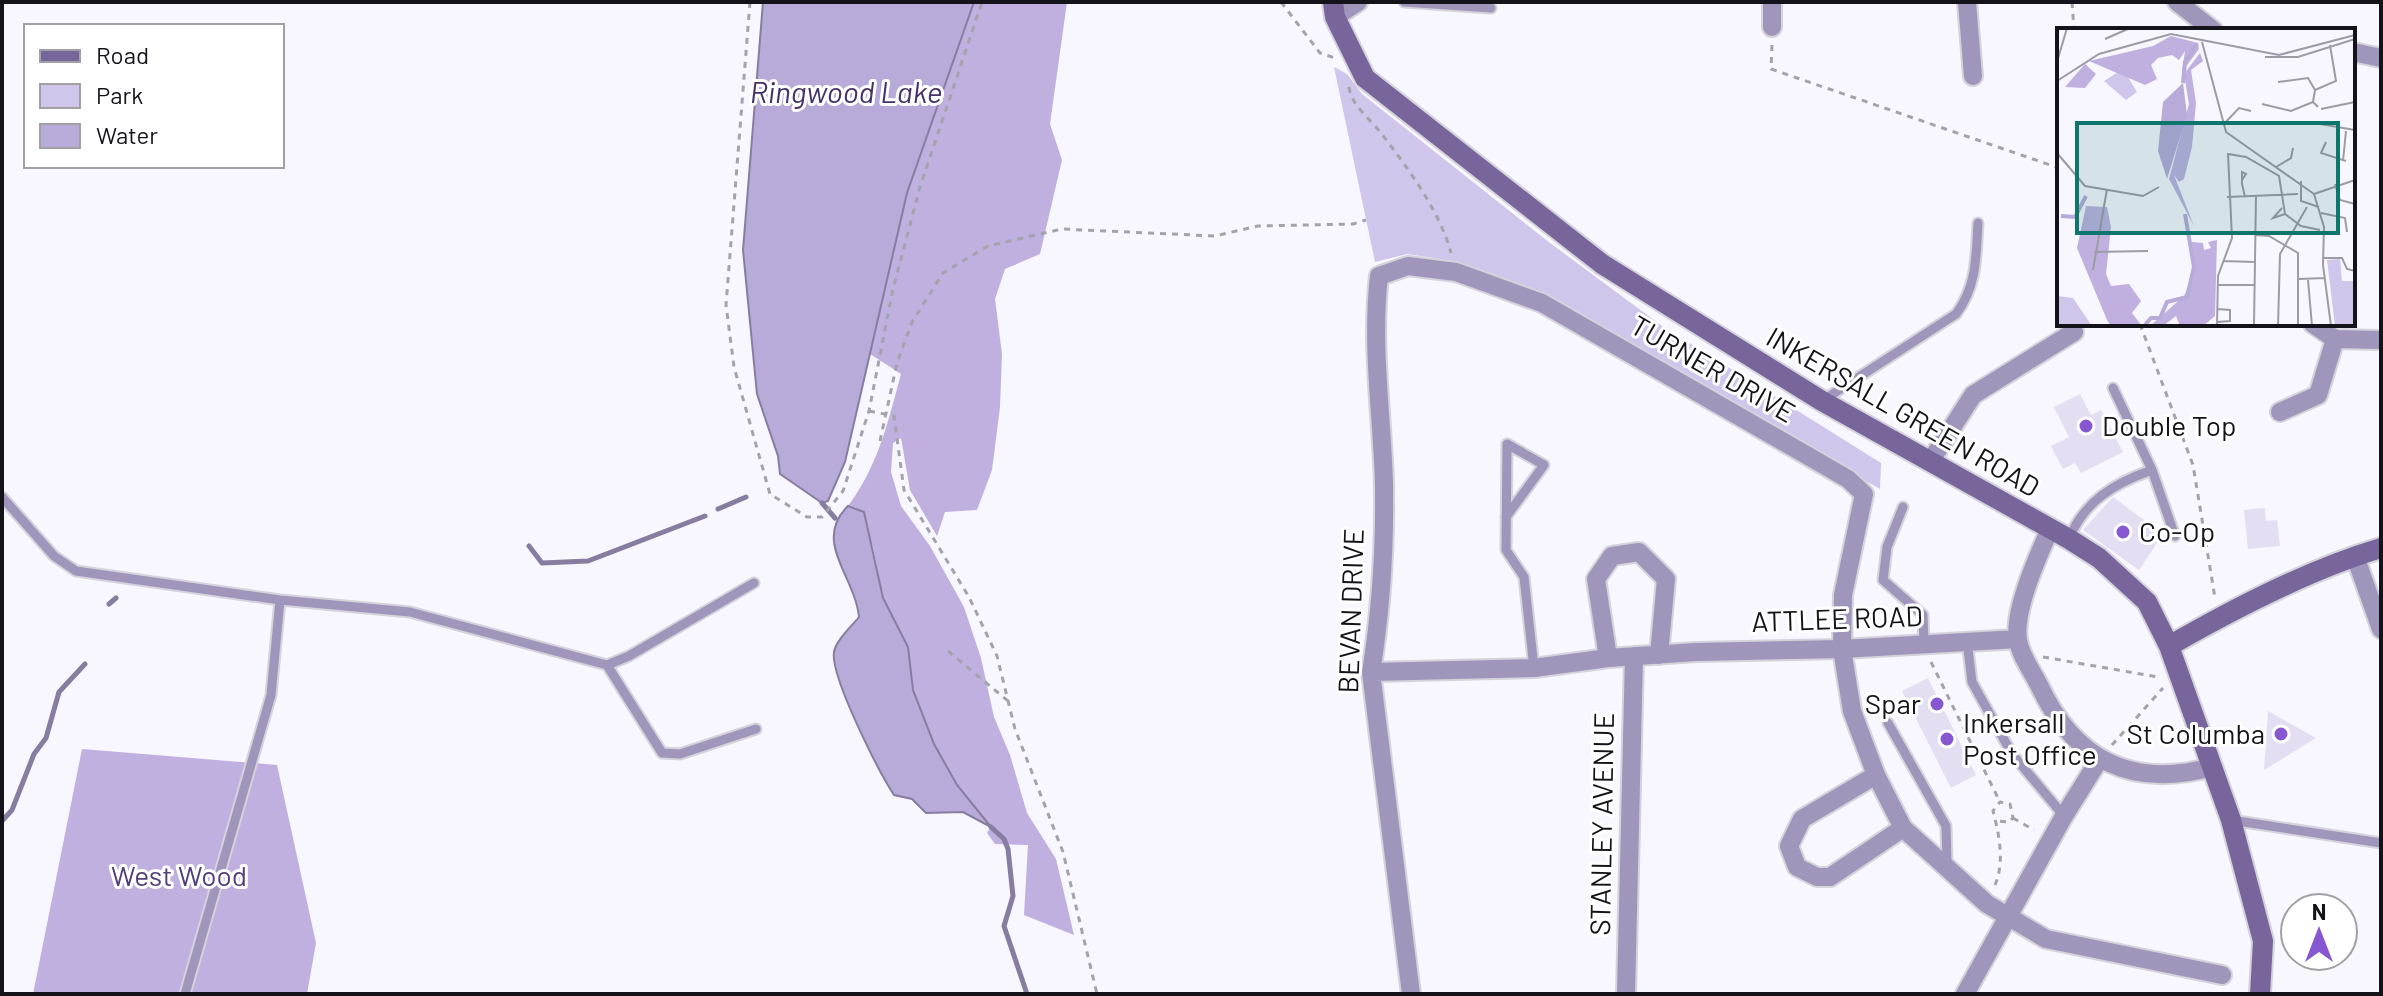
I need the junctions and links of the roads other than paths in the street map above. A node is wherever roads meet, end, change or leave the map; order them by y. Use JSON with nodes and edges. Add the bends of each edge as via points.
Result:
{"nodes":[{"id":1,"x":1358,"y":2,"type":"edge"},
{"id":2,"x":1404,"y":2,"type":"edge"},
{"id":3,"x":1772,"y":2,"type":"edge"},
{"id":4,"x":1967,"y":2,"type":"edge"},
{"id":5,"x":2177,"y":2,"type":"edge"},
{"id":6,"x":1491,"y":8,"type":"dead end"},
{"id":7,"x":1334,"y":9,"type":"edge"},
{"id":8,"x":1772,"y":27,"type":"road end"},
{"id":9,"x":2210,"y":28,"type":"edge"},
{"id":10,"x":2355,"y":52,"type":"edge"},
{"id":11,"x":2381,"y":58,"type":"edge"},
{"id":12,"x":1973,"y":76,"type":"dead end"},
{"id":13,"x":1978,"y":223,"type":"dead end"},
{"id":14,"x":1379,"y":276,"type":"joint"},
{"id":15,"x":2316,"y":326,"type":"edge"},
{"id":16,"x":2074,"y":332,"type":"dead end"},
{"id":17,"x":2335,"y":339,"type":"junction"},
{"id":18,"x":2381,"y":340,"type":"edge"},
{"id":19,"x":2113,"y":388,"type":"dead end"},
{"id":20,"x":1822,"y":401,"type":"junction"},
{"id":21,"x":2280,"y":412,"type":"dead end"},
{"id":22,"x":1930,"y":462,"type":"junction"},
{"id":23,"x":2152,"y":470,"type":"junction"},
{"id":24,"x":2,"y":497,"type":"edge"},
{"id":25,"x":1903,"y":507,"type":"dead end"},
{"id":26,"x":1506,"y":517,"type":"junction"},
{"id":27,"x":2050,"y":529,"type":"junction"},
{"id":28,"x":2175,"y":536,"type":"dead end"},
{"id":29,"x":2069,"y":539,"type":"junction"},
{"id":30,"x":2381,"y":548,"type":"edge"},
{"id":31,"x":2355,"y":556,"type":"junction"},
{"id":32,"x":754,"y":583,"type":"dead end"},
{"id":33,"x":280,"y":600,"type":"junction"},
{"id":34,"x":2381,"y":629,"type":"edge"},
{"id":35,"x":1967,"y":641,"type":"junction"},
{"id":36,"x":1924,"y":644,"type":"road end"},
{"id":37,"x":2021,"y":646,"type":"junction"},
{"id":38,"x":2169,"y":646,"type":"junction"},
{"id":39,"x":1842,"y":649,"type":"junction"},
{"id":40,"x":1659,"y":655,"type":"junction"},
{"id":41,"x":1634,"y":656,"type":"junction"},
{"id":42,"x":1608,"y":658,"type":"junction"},
{"id":43,"x":607,"y":665,"type":"junction"},
{"id":44,"x":1534,"y":668,"type":"junction"},
{"id":45,"x":1371,"y":672,"type":"junction"},
{"id":46,"x":1888,"y":723,"type":"dead end"},
{"id":47,"x":756,"y":729,"type":"dead end"},
{"id":48,"x":2099,"y":760,"type":"junction"},
{"id":49,"x":2212,"y":767,"type":"junction"},
{"id":50,"x":1876,"y":775,"type":"junction"},
{"id":51,"x":2064,"y":816,"type":"junction"},
{"id":52,"x":2231,"y":820,"type":"junction"},
{"id":53,"x":1903,"y":828,"type":"junction"},
{"id":54,"x":2381,"y":843,"type":"edge"},
{"id":55,"x":1947,"y":868,"type":"junction"},
{"id":56,"x":2007,"y":917,"type":"junction"},
{"id":57,"x":2222,"y":975,"type":"dead end"},
{"id":58,"x":185,"y":994,"type":"edge"},
{"id":59,"x":1411,"y":994,"type":"edge"},
{"id":60,"x":1626,"y":994,"type":"edge"},
{"id":61,"x":1965,"y":994,"type":"edge"},
{"id":62,"x":2260,"y":994,"type":"edge"}],
"edges":[{"from":1,"to":7,"type":"street"},
{"from":2,"to":6,"type":"lane"},
{"from":3,"to":8,"type":"street"},
{"from":4,"to":12,"type":"street"},
{"from":5,"to":9,"type":"street"},
{"from":7,"to":20,"type":"street","name":"INKERSALL GREEN ROAD","via":[[1365,78],[1602,264]]},
{"from":10,"to":11,"type":"street"},
{"from":13,"to":20,"type":"lane","via":[[1975,277],[1956,314]]},
{"from":14,"to":39,"type":"street","name":"TURNER DRIVE","via":[[1408,266],[1456,272],[1542,303],[1848,479],[1864,494],[1843,595]]},
{"from":14,"to":45,"type":"street","name":"BEVAN DRIVE","via":[[1374,319],[1384,485]]},
{"from":15,"to":17,"type":"street"},
{"from":16,"to":22,"type":"street","via":[[1973,395]]},
{"from":17,"to":18,"type":"street"},
{"from":17,"to":21,"type":"street","via":[[2318,395]]},
{"from":19,"to":23,"type":"lane"},
{"from":20,"to":22,"type":"street","name":"INKERSALL GREEN ROAD"},
{"from":22,"to":27,"type":"street","name":"INKERSALL GREEN ROAD"},
{"from":23,"to":28,"type":"lane"},
{"from":23,"to":29,"type":"lane","via":[[2120,483],[2089,505]]},
{"from":24,"to":33,"type":"lane","via":[[54,556],[76,571]]},
{"from":25,"to":36,"type":"lane","via":[[1887,547],[1883,580],[1923,615]]},
{"from":26,"to":26,"type":"lane","via":[[1507,458],[1507,444],[1544,465]]},
{"from":26,"to":44,"type":"lane","via":[[1506,550],[1524,577]]},
{"from":27,"to":29,"type":"street","name":"INKERSALL GREEN ROAD"},
{"from":27,"to":37,"type":"street","via":[[2028,578]]},
{"from":29,"to":38,"type":"street","name":"INKERSALL GREEN ROAD","via":[[2099,558],[2147,602]]},
{"from":30,"to":31,"type":"street"},
{"from":31,"to":34,"type":"street"},
{"from":31,"to":38,"type":"street"},
{"from":32,"to":43,"type":"lane"},
{"from":33,"to":43,"type":"lane","via":[[410,612]]},
{"from":33,"to":58,"type":"lane","via":[[271,695]]},
{"from":35,"to":37,"type":"street","name":"ATTLEE ROAD"},
{"from":35,"to":39,"type":"street","name":"ATTLEE ROAD"},
{"from":35,"to":51,"type":"lane","via":[[1972,682],[2012,754]]},
{"from":37,"to":48,"type":"street","via":[[2051,711]]},
{"from":38,"to":49,"type":"street","name":"INKERSALL GREEN ROAD"},
{"from":39,"to":40,"type":"street","name":"ATTLEE ROAD"},
{"from":39,"to":50,"type":"street","via":[[1852,711]]},
{"from":40,"to":41,"type":"street","name":"ATTLEE ROAD"},
{"from":40,"to":42,"type":"street","via":[[1666,579],[1639,552],[1612,556],[1596,579]]},
{"from":41,"to":42,"type":"street","name":"ATTLEE ROAD"},
{"from":41,"to":60,"type":"street","name":"STANLEY AVENUE"},
{"from":42,"to":44,"type":"street","name":"ATTLEE ROAD"},
{"from":43,"to":47,"type":"lane","via":[[662,753],[680,754]]},
{"from":44,"to":45,"type":"street","name":"ATTLEE ROAD"},
{"from":45,"to":59,"type":"street","name":"BEVAN DRIVE"},
{"from":46,"to":55,"type":"lane","via":[[1946,826]]},
{"from":48,"to":49,"type":"street","via":[[2130,771],[2182,775]]},
{"from":48,"to":51,"type":"street"},
{"from":49,"to":52,"type":"street","name":"INKERSALL GREEN ROAD"},
{"from":50,"to":53,"type":"street"},
{"from":50,"to":53,"type":"street","via":[[1802,819],[1789,846],[1797,867],[1830,877]]},
{"from":51,"to":56,"type":"street"},
{"from":52,"to":54,"type":"lane"},
{"from":52,"to":62,"type":"street","name":"INKERSALL GREEN ROAD","via":[[2263,941]]},
{"from":53,"to":55,"type":"street"},
{"from":55,"to":56,"type":"street"},
{"from":56,"to":57,"type":"street","via":[[2046,939]]},
{"from":56,"to":61,"type":"street"}]}
